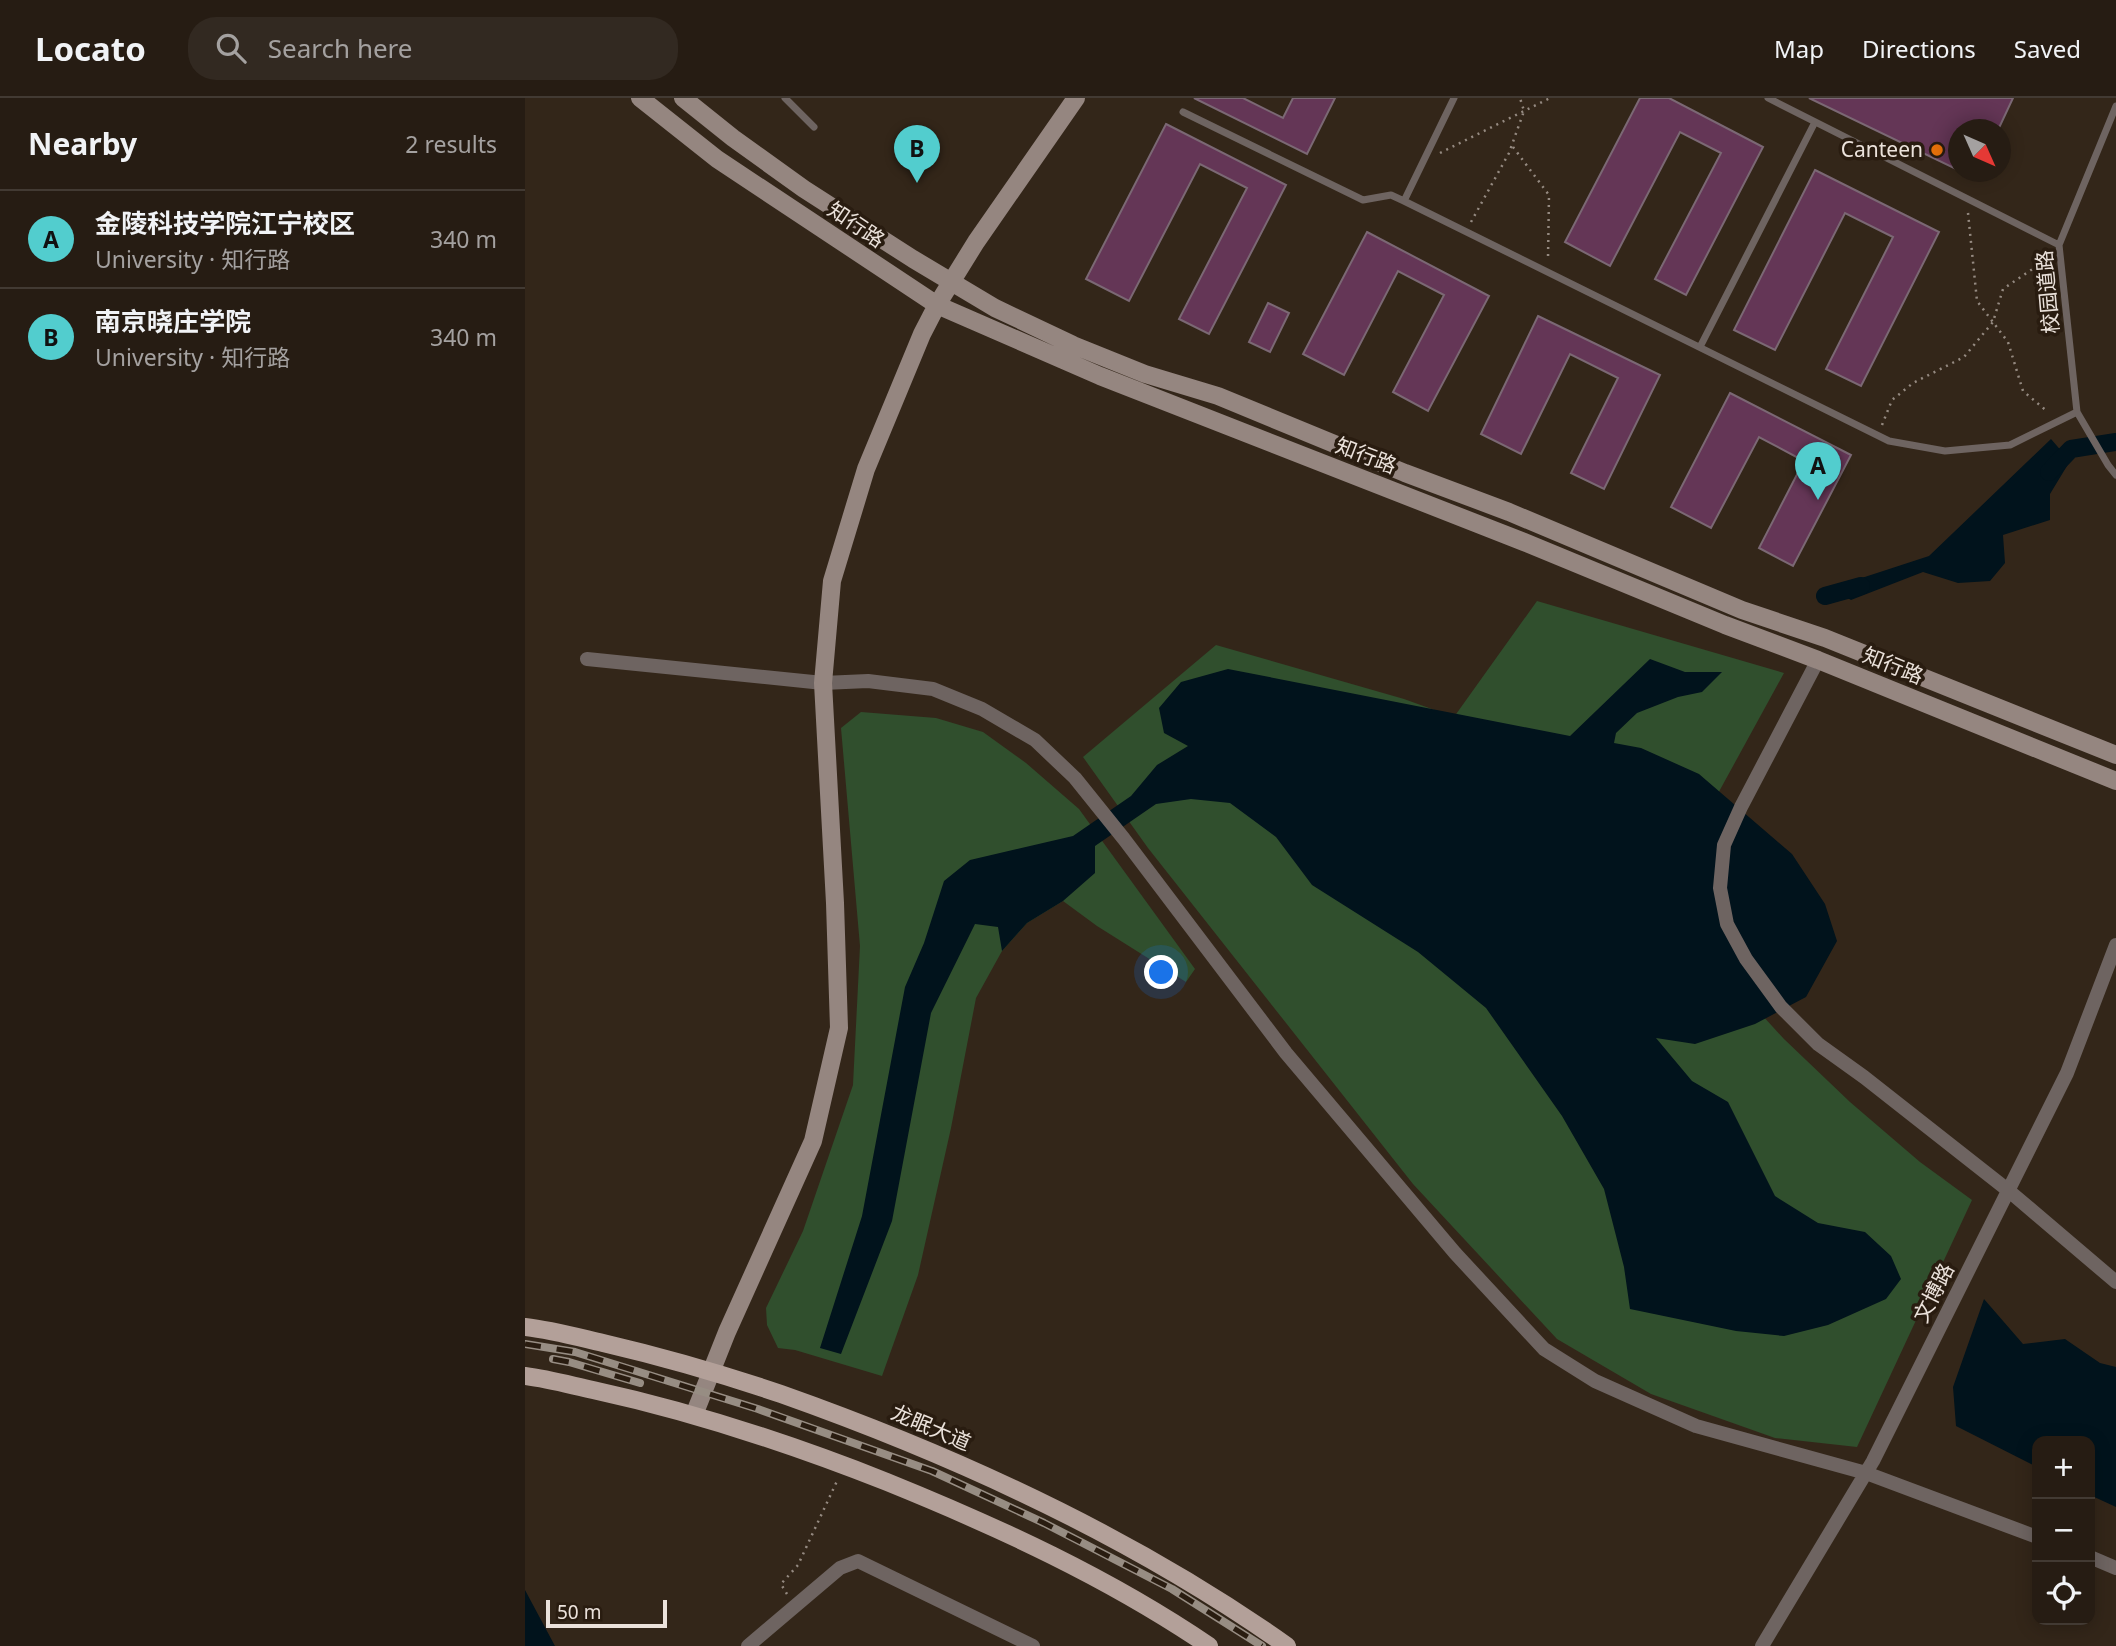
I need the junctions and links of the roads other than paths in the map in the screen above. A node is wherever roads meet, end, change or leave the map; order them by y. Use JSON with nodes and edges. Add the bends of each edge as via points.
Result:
{"nodes":[{"id":1,"x":640,"y":98,"type":"edge"},
{"id":2,"x":684,"y":98,"type":"edge"},
{"id":3,"x":785,"y":98,"type":"edge"},
{"id":4,"x":1076,"y":98,"type":"edge"},
{"id":5,"x":1454,"y":98,"type":"edge"},
{"id":6,"x":1768,"y":98,"type":"edge"},
{"id":7,"x":2116,"y":106,"type":"edge"},
{"id":8,"x":1183,"y":112,"type":"dead end"},
{"id":9,"x":1815,"y":122,"type":"junction"},
{"id":10,"x":814,"y":127,"type":"dead end"},
{"id":11,"x":1404,"y":201,"type":"junction"},
{"id":12,"x":2059,"y":245,"type":"junction"},
{"id":13,"x":951,"y":282,"type":"junction"},
{"id":14,"x":937,"y":305,"type":"junction"},
{"id":15,"x":1700,"y":347,"type":"junction"},
{"id":16,"x":2077,"y":412,"type":"junction"},
{"id":17,"x":2116,"y":475,"type":"edge"},
{"id":18,"x":587,"y":659,"type":"dead end"},
{"id":19,"x":1818,"y":660,"type":"junction"},
{"id":20,"x":823,"y":683,"type":"junction"},
{"id":21,"x":2116,"y":755,"type":"edge"},
{"id":22,"x":2116,"y":781,"type":"edge"},
{"id":23,"x":2116,"y":945,"type":"edge"},
{"id":24,"x":2008,"y":1191,"type":"junction"},
{"id":25,"x":2116,"y":1282,"type":"edge"},
{"id":26,"x":525,"y":1327,"type":"edge"},
{"id":27,"x":712,"y":1371,"type":"junction"},
{"id":28,"x":525,"y":1376,"type":"edge"},
{"id":29,"x":695,"y":1415,"type":"junction"},
{"id":30,"x":1866,"y":1472,"type":"junction"},
{"id":31,"x":2032,"y":1535,"type":"edge"},
{"id":32,"x":2095,"y":1559,"type":"edge"},
{"id":33,"x":2116,"y":1568,"type":"edge"},
{"id":34,"x":748,"y":1646,"type":"edge"},
{"id":35,"x":1033,"y":1646,"type":"edge"},
{"id":36,"x":1209,"y":1646,"type":"edge"},
{"id":37,"x":1287,"y":1646,"type":"edge"},
{"id":38,"x":1762,"y":1646,"type":"edge"}],
"edges":[{"from":1,"to":14,"type":"street","name":"知行路","via":[[717,159]]},
{"from":2,"to":13,"type":"street","name":"知行路","via":[[804,189]]},
{"from":3,"to":10,"type":"lane"},
{"from":4,"to":13,"type":"street"},
{"from":5,"to":11,"type":"lane"},
{"from":6,"to":9,"type":"lane"},
{"from":7,"to":12,"type":"lane","name":"校园道路"},
{"from":8,"to":11,"type":"lane","via":[[1363,200],[1391,195]]},
{"from":9,"to":12,"type":"lane"},
{"from":9,"to":15,"type":"lane"},
{"from":11,"to":15,"type":"lane"},
{"from":12,"to":16,"type":"lane","name":"校园道路"},
{"from":13,"to":14,"type":"street"},
{"from":13,"to":21,"type":"street","name":"知行路","via":[[1073,345],[1218,396],[1742,610],[1825,638]]},
{"from":14,"to":19,"type":"street","name":"知行路","via":[[1100,376]]},
{"from":14,"to":20,"type":"street","via":[[866,469],[832,581]]},
{"from":15,"to":16,"type":"lane","via":[[1889,441],[1945,451],[2010,445]]},
{"from":16,"to":17,"type":"lane","name":"校园道路"},
{"from":18,"to":20,"type":"street"},
{"from":19,"to":22,"type":"street","name":"知行路"},
{"from":19,"to":24,"type":"street","via":[[1724,845],[1720,888],[1727,924],[1781,1007],[1818,1044]]},
{"from":20,"to":27,"type":"street","via":[[839,1028],[813,1141]]},
{"from":20,"to":30,"type":"street","via":[[868,681],[933,689],[982,709],[1035,740],[1075,778],[1295,1063],[1455,1253],[1544,1349],[1595,1381],[1696,1426]]},
{"from":23,"to":24,"type":"street","name":"文博路","via":[[2067,1073]]},
{"from":24,"to":25,"type":"street"},
{"from":24,"to":30,"type":"street","name":"文博路"},
{"from":26,"to":27,"type":"main road","name":"龙眠大道"},
{"from":27,"to":29,"type":"street"},
{"from":27,"to":37,"type":"main road","name":"龙眠大道","via":[[866,1424],[990,1478],[1127,1546],[1233,1608]]},
{"from":28,"to":29,"type":"main road"},
{"from":29,"to":36,"type":"main road","via":[[844,1465],[958,1511],[1077,1567]]},
{"from":30,"to":31,"type":"street"},
{"from":30,"to":38,"type":"street","name":"文博路"},
{"from":32,"to":33,"type":"street"},
{"from":34,"to":35,"type":"street","via":[[840,1568],[858,1561]]}]}
